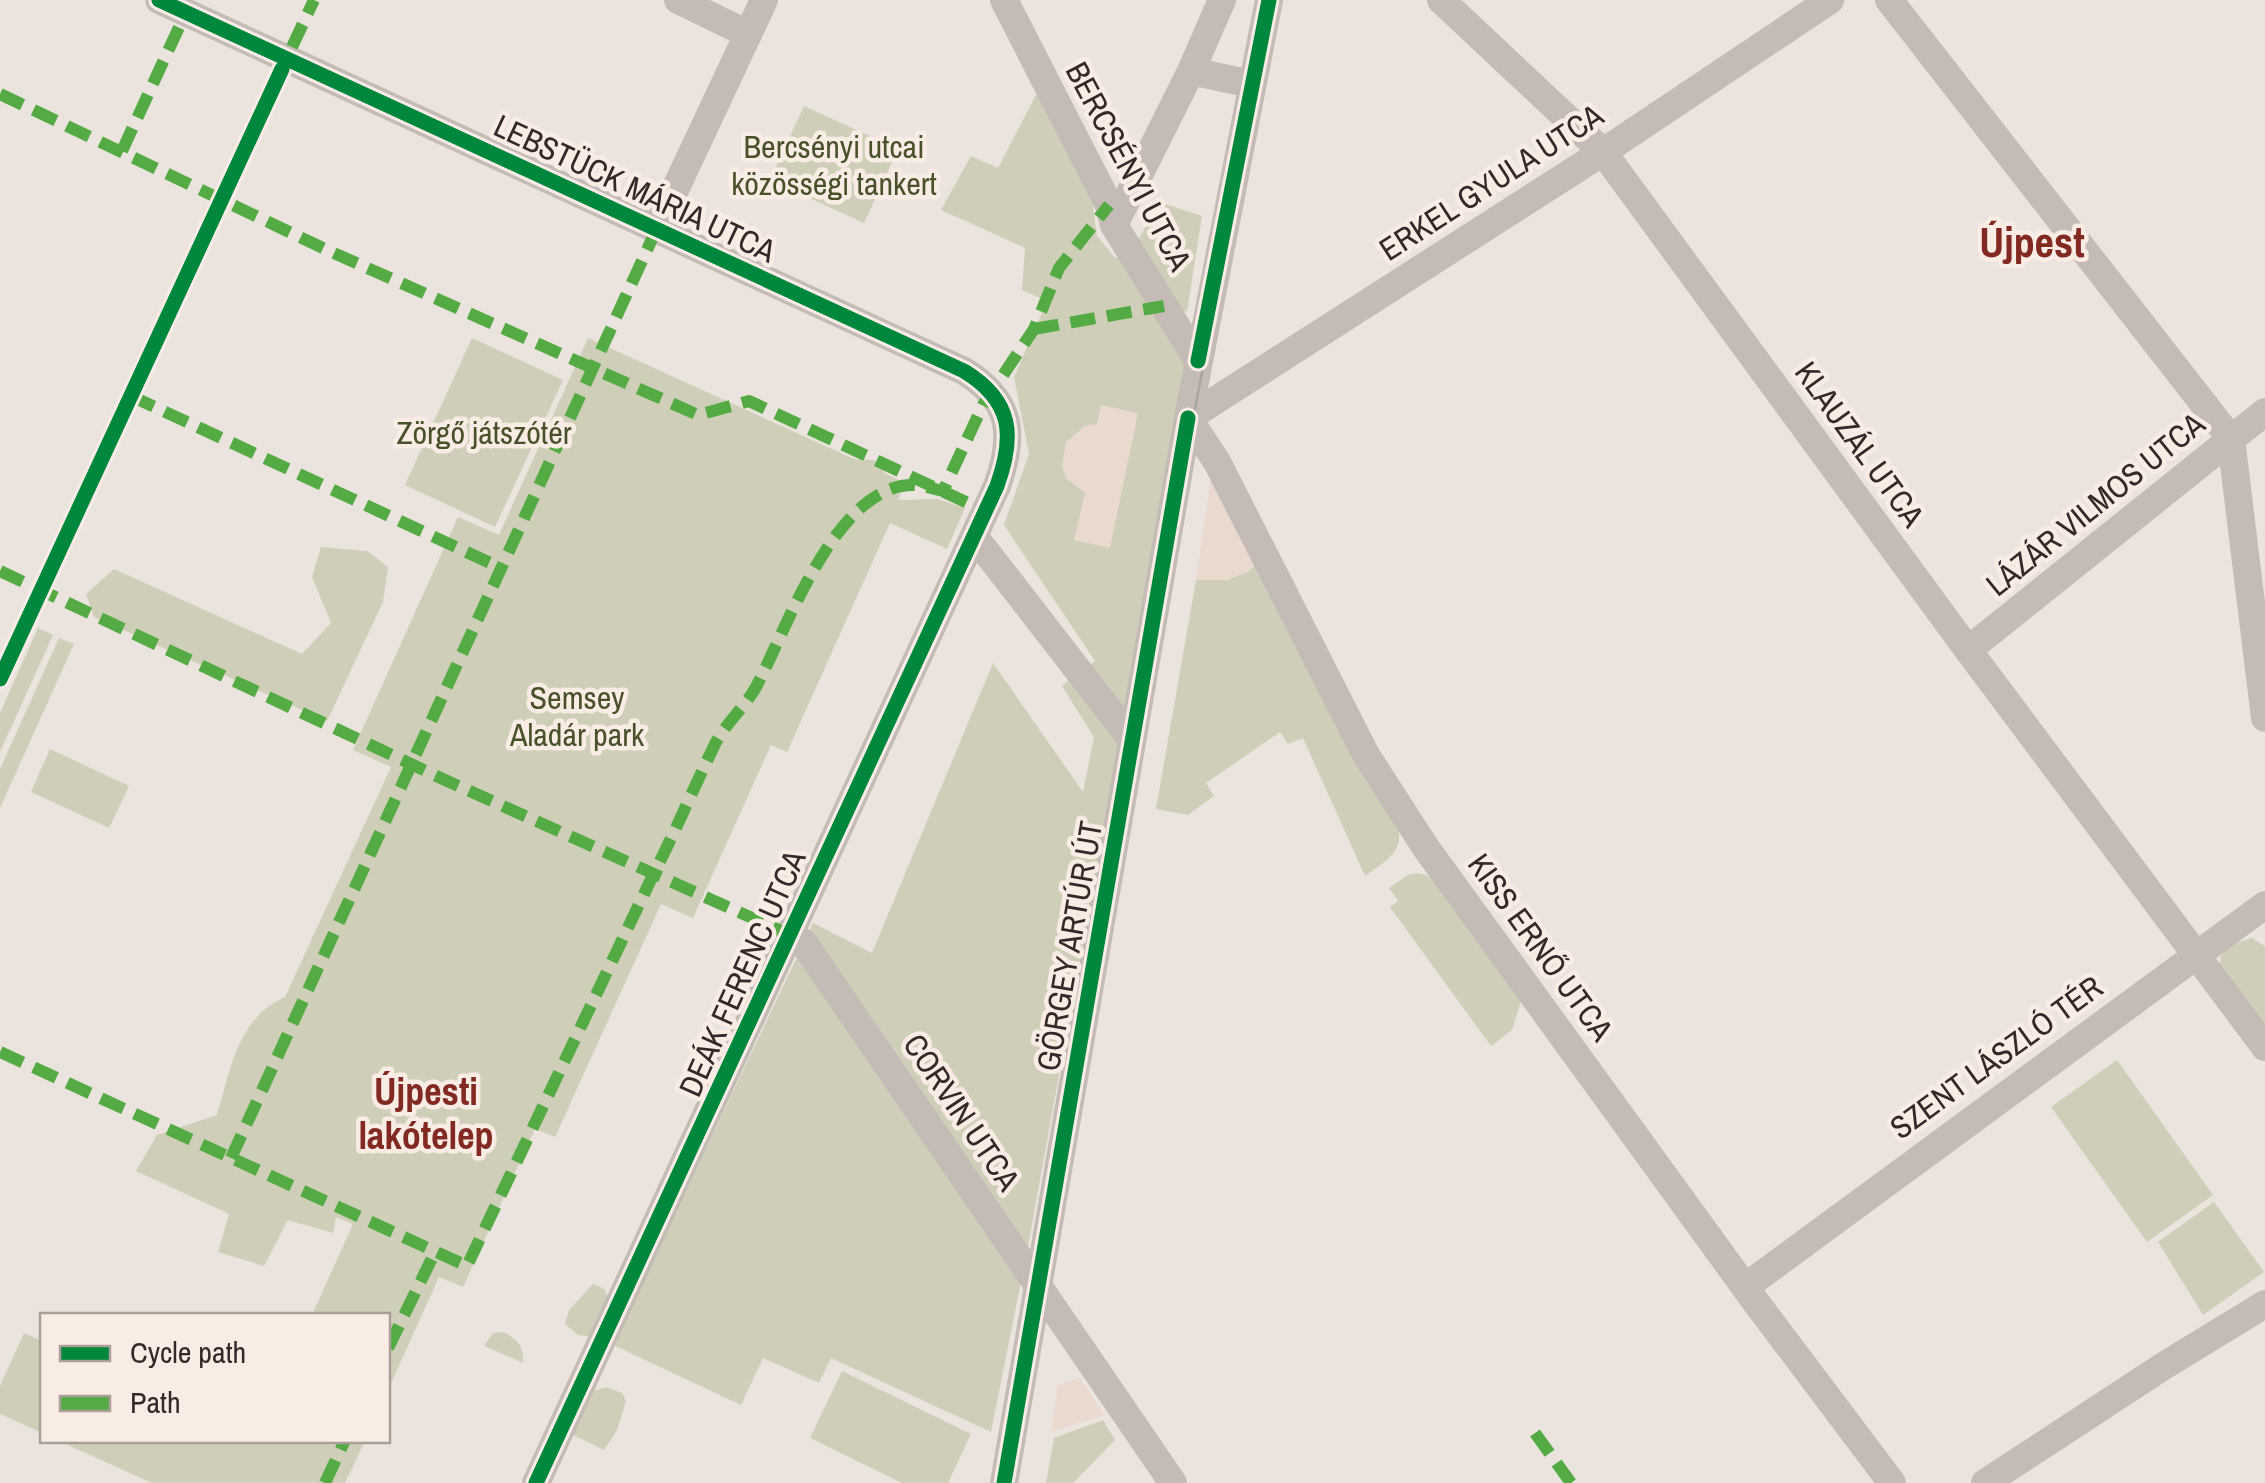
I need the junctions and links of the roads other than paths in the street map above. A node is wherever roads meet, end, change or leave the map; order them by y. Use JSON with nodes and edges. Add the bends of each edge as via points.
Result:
{"nodes":[{"id":1,"x":159,"y":0,"type":"edge"},
{"id":2,"x":678,"y":0,"type":"edge"},
{"id":3,"x":764,"y":0,"type":"edge"},
{"id":4,"x":1004,"y":0,"type":"edge"},
{"id":5,"x":1222,"y":0,"type":"edge"},
{"id":6,"x":1269,"y":0,"type":"edge"},
{"id":7,"x":1441,"y":0,"type":"edge"},
{"id":8,"x":1830,"y":0,"type":"edge"},
{"id":9,"x":1889,"y":0,"type":"edge"},
{"id":10,"x":748,"y":34,"type":"junction"},
{"id":11,"x":1192,"y":70,"type":"junction"},
{"id":12,"x":1252,"y":84,"type":"junction"},
{"id":13,"x":1603,"y":152,"type":"junction"},
{"id":14,"x":1114,"y":225,"type":"junction"},
{"id":15,"x":657,"y":228,"type":"junction"},
{"id":16,"x":1198,"y":361,"type":"junction"},
{"id":17,"x":2265,"y":412,"type":"edge"},
{"id":18,"x":1188,"y":418,"type":"junction"},
{"id":19,"x":2231,"y":439,"type":"junction"},
{"id":20,"x":997,"y":486,"type":"joint"},
{"id":21,"x":974,"y":536,"type":"junction"},
{"id":22,"x":1968,"y":650,"type":"junction"},
{"id":23,"x":2265,"y":718,"type":"edge"},
{"id":24,"x":1132,"y":740,"type":"junction"},
{"id":25,"x":2265,"y":905,"type":"edge"},
{"id":26,"x":790,"y":935,"type":"junction"},
{"id":27,"x":2196,"y":953,"type":"junction"},
{"id":28,"x":2265,"y":1047,"type":"edge"},
{"id":29,"x":1037,"y":1286,"type":"junction"},
{"id":30,"x":1745,"y":1286,"type":"junction"},
{"id":31,"x":2265,"y":1304,"type":"edge"},
{"id":32,"x":536,"y":1483,"type":"edge"},
{"id":33,"x":1004,"y":1483,"type":"edge"},
{"id":34,"x":1173,"y":1483,"type":"edge"},
{"id":35,"x":1892,"y":1483,"type":"edge"},
{"id":36,"x":1985,"y":1483,"type":"edge"}],
"edges":[{"from":1,"to":15,"type":"street","name":"LEBSTÜCK MÁRIA UTCA"},
{"from":2,"to":10,"type":"street"},
{"from":3,"to":10,"type":"street"},
{"from":4,"to":14,"type":"street","name":"BERCSÉNYI UTCA"},
{"from":5,"to":11,"type":"street"},
{"from":6,"to":12,"type":"street","name":"GÖRGEY ARTÚR ÚT"},
{"from":7,"to":13,"type":"street","name":"KLAUZÁL UTCA"},
{"from":8,"to":13,"type":"street","name":"ERKEL GYULA UTCA"},
{"from":9,"to":19,"type":"street"},
{"from":10,"to":15,"type":"street"},
{"from":11,"to":12,"type":"street"},
{"from":11,"to":14,"type":"street"},
{"from":12,"to":16,"type":"street","name":"GÖRGEY ARTÚR ÚT"},
{"from":13,"to":18,"type":"street","name":"ERKEL GYULA UTCA"},
{"from":13,"to":22,"type":"street","name":"KLAUZÁL UTCA"},
{"from":14,"to":16,"type":"street","name":"BERCSÉNYI UTCA"},
{"from":15,"to":20,"type":"street","name":"LEBSTÜCK MÁRIA UTCA","via":[[979,380],[997,401],[1008,430]]},
{"from":16,"to":18,"type":"street","name":"GÖRGEY ARTÚR ÚT"},
{"from":17,"to":19,"type":"street","name":"LÁZÁR VILMOS UTCA"},
{"from":18,"to":24,"type":"street","name":"GÖRGEY ARTÚR ÚT"},
{"from":18,"to":30,"type":"street","name":"KISS ERNŐ UTCA","via":[[1217,462],[1366,756]]},
{"from":19,"to":22,"type":"street","name":"LÁZÁR VILMOS UTCA"},
{"from":19,"to":23,"type":"street"},
{"from":20,"to":21,"type":"street","name":"DEÁK FERENC UTCA"},
{"from":21,"to":24,"type":"street"},
{"from":21,"to":26,"type":"street","name":"DEÁK FERENC UTCA"},
{"from":22,"to":27,"type":"street","name":"KLAUZÁL UTCA"},
{"from":24,"to":29,"type":"street","name":"GÖRGEY ARTÚR ÚT"},
{"from":25,"to":27,"type":"street","name":"SZENT LÁSZLÓ TÉR"},
{"from":26,"to":29,"type":"street","name":"CORVIN UTCA","via":[[803,942]]},
{"from":26,"to":32,"type":"street","name":"DEÁK FERENC UTCA"},
{"from":27,"to":28,"type":"street"},
{"from":27,"to":30,"type":"street","name":"SZENT LÁSZLÓ TÉR"},
{"from":29,"to":33,"type":"street","name":"GÖRGEY ARTÚR ÚT"},
{"from":29,"to":34,"type":"street","name":"CORVIN UTCA"},
{"from":30,"to":35,"type":"street","name":"KISS ERNŐ UTCA"},
{"from":31,"to":36,"type":"street"}]}
